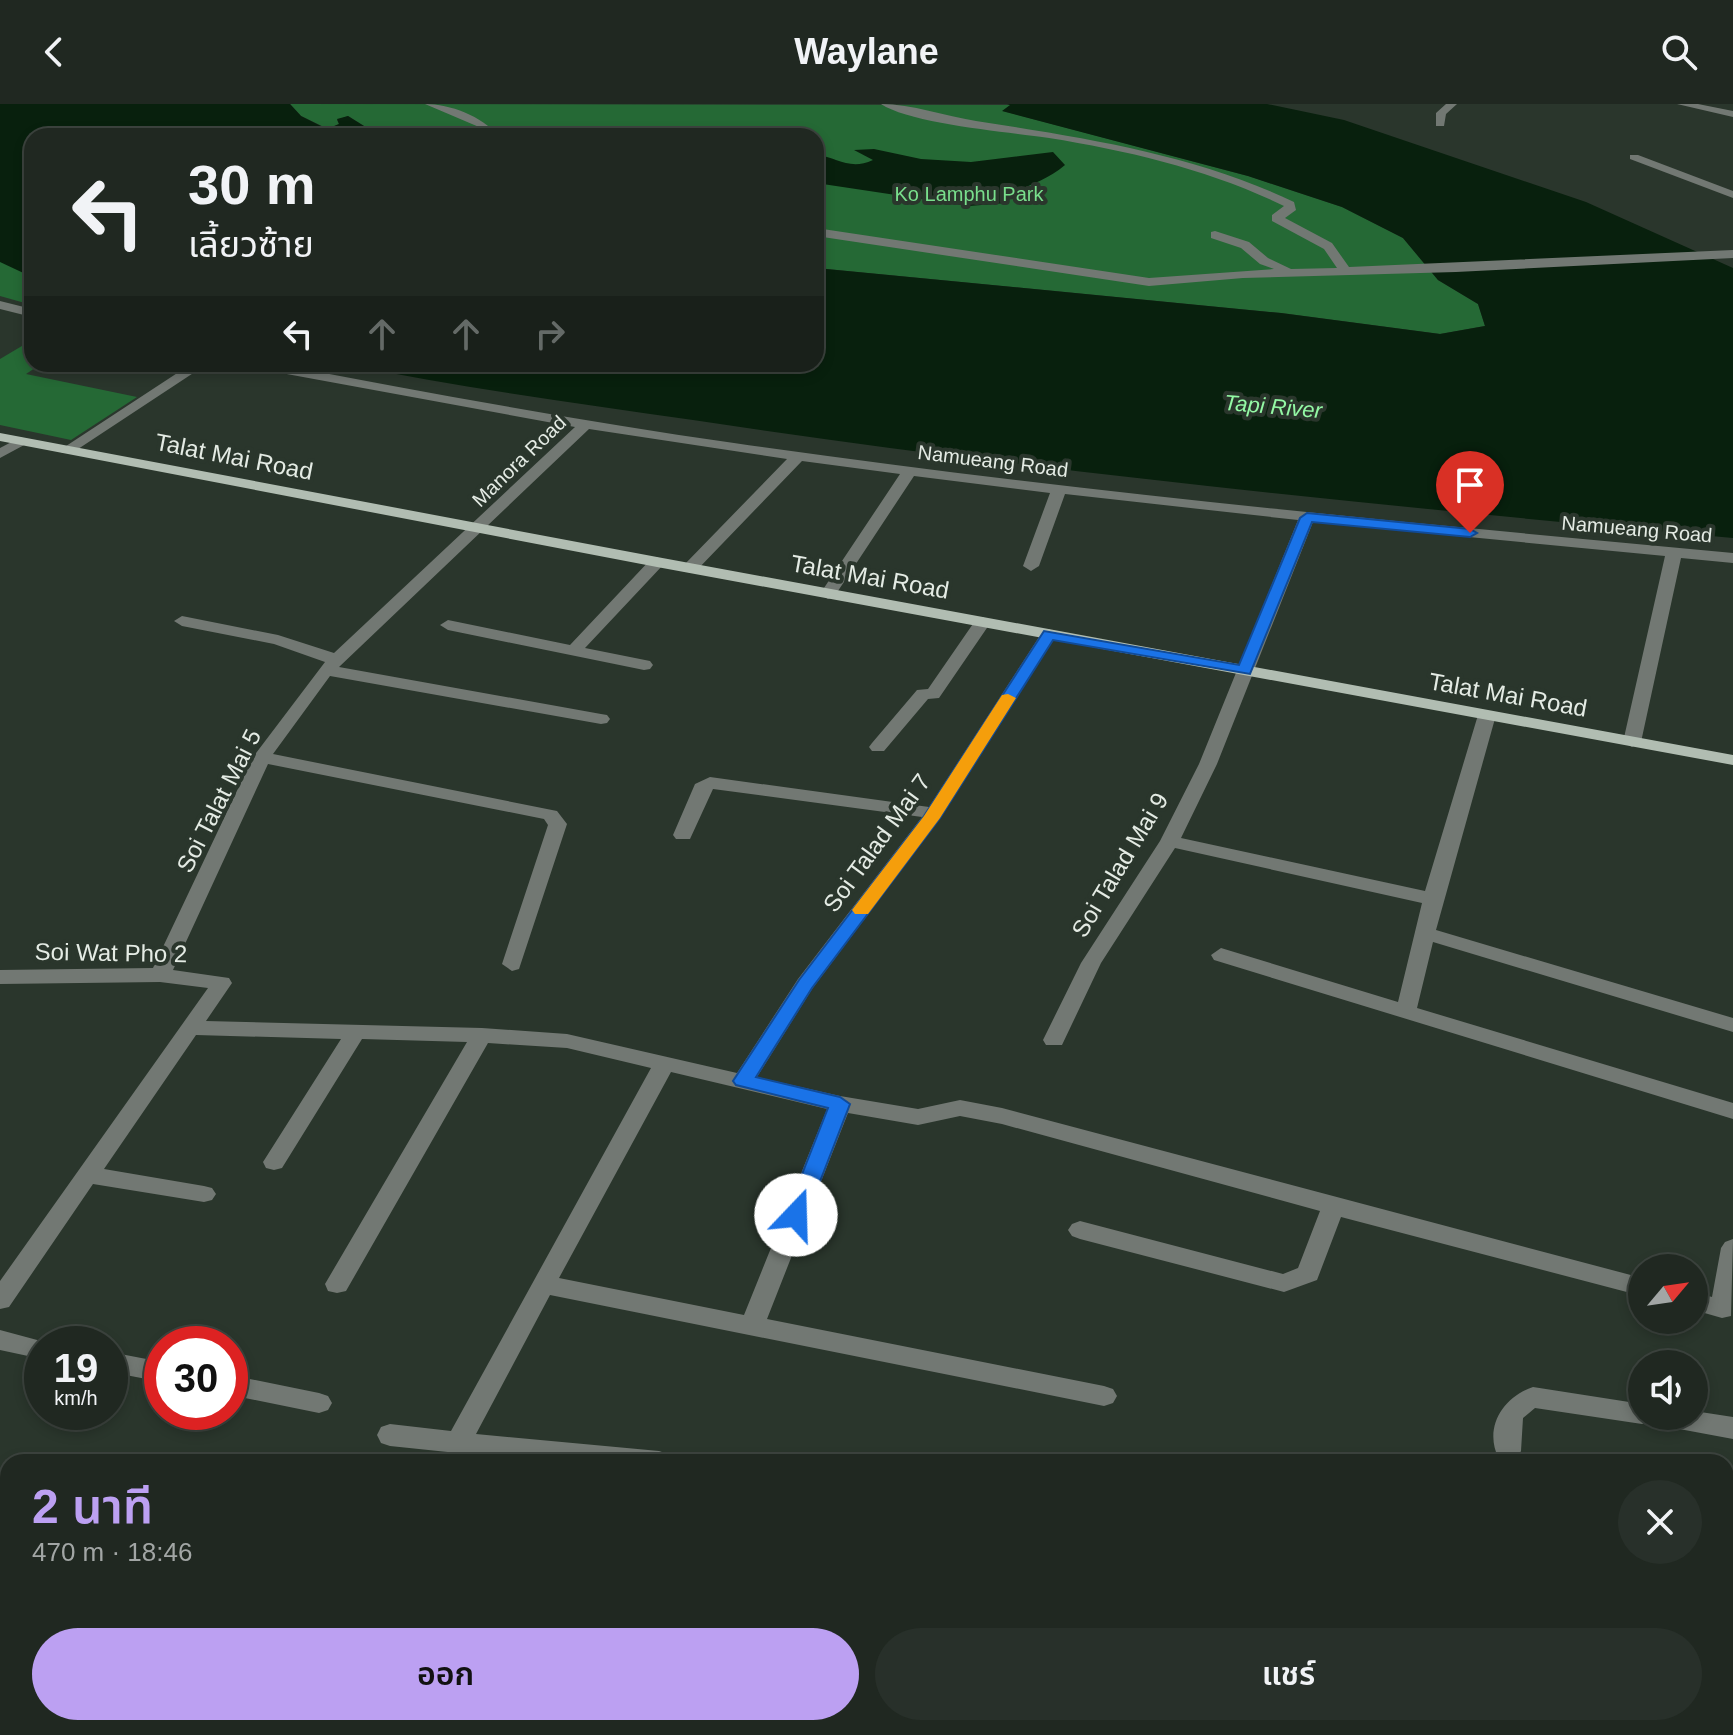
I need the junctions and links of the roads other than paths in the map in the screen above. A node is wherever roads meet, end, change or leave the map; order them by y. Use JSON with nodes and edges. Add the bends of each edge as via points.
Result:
{"nodes":[{"id":1,"x":430,"y":104,"type":"edge"},
{"id":2,"x":886,"y":104,"type":"edge"},
{"id":3,"x":1452,"y":104,"type":"edge"},
{"id":4,"x":1682,"y":104,"type":"edge"},
{"id":5,"x":1733,"y":114,"type":"edge"},
{"id":6,"x":1440,"y":124,"type":"dead end"},
{"id":7,"x":486,"y":128,"type":"edge"},
{"id":8,"x":1634,"y":157,"type":"dead end"},
{"id":9,"x":1733,"y":195,"type":"edge"},
{"id":10,"x":824,"y":233,"type":"edge"},
{"id":11,"x":1215,"y":235,"type":"dead end"},
{"id":12,"x":1730,"y":254,"type":"edge"},
{"id":13,"x":1294,"y":272,"type":"junction"},
{"id":14,"x":1346,"y":272,"type":"junction"},
{"id":15,"x":0,"y":305,"type":"edge"},
{"id":16,"x":24,"y":311,"type":"edge"},
{"id":17,"x":188,"y":372,"type":"edge"},
{"id":18,"x":299,"y":372,"type":"edge"},
{"id":19,"x":587,"y":423,"type":"junction"},
{"id":20,"x":0,"y":437,"type":"edge"},
{"id":21,"x":21,"y":441,"type":"junction"},
{"id":22,"x":67,"y":450,"type":"junction"},
{"id":23,"x":0,"y":454,"type":"edge"},
{"id":24,"x":798,"y":457,"type":"junction"},
{"id":25,"x":910,"y":471,"type":"junction"},
{"id":26,"x":1059,"y":490,"type":"junction"},
{"id":27,"x":1307,"y":518,"type":"junction"},
{"id":28,"x":479,"y":528,"type":"junction"},
{"id":29,"x":1674,"y":552,"type":"junction"},
{"id":30,"x":1733,"y":558,"type":"edge"},
{"id":31,"x":657,"y":562,"type":"junction"},
{"id":32,"x":1031,"y":566,"type":"dead end"},
{"id":33,"x":690,"y":568,"type":"junction"},
{"id":34,"x":828,"y":594,"type":"junction"},
{"id":35,"x":182,"y":621,"type":"dead end"},
{"id":36,"x":983,"y":622,"type":"junction"},
{"id":37,"x":448,"y":625,"type":"dead end"},
{"id":38,"x":1049,"y":634,"type":"junction"},
{"id":39,"x":575,"y":649,"type":"junction"},
{"id":40,"x":331,"y":665,"type":"junction"},
{"id":41,"x":644,"y":665,"type":"dead end"},
{"id":42,"x":1245,"y":671,"type":"junction"},
{"id":43,"x":1487,"y":715,"type":"junction"},
{"id":44,"x":601,"y":719,"type":"dead end"},
{"id":45,"x":1632,"y":742,"type":"junction"},
{"id":46,"x":878,"y":747,"type":"dead end"},
{"id":47,"x":262,"y":757,"type":"junction"},
{"id":48,"x":1733,"y":760,"type":"edge"},
{"id":49,"x":934,"y":813,"type":"junction"},
{"id":50,"x":683,"y":835,"type":"dead end"},
{"id":51,"x":1170,"y":841,"type":"junction"},
{"id":52,"x":1433,"y":899,"type":"junction"},
{"id":53,"x":1427,"y":934,"type":"junction"},
{"id":54,"x":1221,"y":955,"type":"dead end"},
{"id":55,"x":512,"y":964,"type":"dead end"},
{"id":56,"x":160,"y":975,"type":"junction"},
{"id":57,"x":0,"y":977,"type":"edge"},
{"id":58,"x":1406,"y":1011,"type":"junction"},
{"id":59,"x":1733,"y":1025,"type":"edge"},
{"id":60,"x":191,"y":1028,"type":"junction"},
{"id":61,"x":356,"y":1032,"type":"junction"},
{"id":62,"x":482,"y":1035,"type":"junction"},
{"id":63,"x":1054,"y":1040,"type":"dead end"},
{"id":64,"x":665,"y":1063,"type":"junction"},
{"id":65,"x":743,"y":1081,"type":"junction"},
{"id":66,"x":840,"y":1104,"type":"junction"},
{"id":67,"x":1733,"y":1111,"type":"edge"},
{"id":68,"x":274,"y":1162,"type":"dead end"},
{"id":69,"x":88,"y":1175,"type":"junction"},
{"id":70,"x":204,"y":1194,"type":"dead end"},
{"id":71,"x":1333,"y":1206,"type":"junction"},
{"id":72,"x":1080,"y":1230,"type":"dead end"},
{"id":73,"x":1733,"y":1248,"type":"edge"},
{"id":74,"x":1628,"y":1283,"type":"edge"},
{"id":75,"x":337,"y":1284,"type":"dead end"},
{"id":76,"x":543,"y":1284,"type":"junction"},
{"id":77,"x":0,"y":1300,"type":"edge"},
{"id":78,"x":1708,"y":1305,"type":"edge"},
{"id":79,"x":752,"y":1326,"type":"junction"},
{"id":80,"x":0,"y":1340,"type":"edge"},
{"id":81,"x":24,"y":1345,"type":"edge"},
{"id":82,"x":248,"y":1389,"type":"edge"},
{"id":83,"x":1104,"y":1396,"type":"dead end"},
{"id":84,"x":319,"y":1403,"type":"dead end"},
{"id":85,"x":1628,"y":1412,"type":"edge"},
{"id":86,"x":1708,"y":1424,"type":"edge"},
{"id":87,"x":1733,"y":1428,"type":"edge"},
{"id":88,"x":390,"y":1435,"type":"dead end"},
{"id":89,"x":458,"y":1443,"type":"junction"},
{"id":90,"x":1508,"y":1451,"type":"dead end"},
{"id":91,"x":574,"y":1454,"type":"edge"}],
"edges":[{"from":1,"to":7,"type":"street"},
{"from":2,"to":14,"type":"street","via":[[952,122],[1074,139],[1219,173],[1292,207],[1276,218],[1328,246]]},
{"from":3,"to":6,"type":"street","via":[[1441,113]]},
{"from":4,"to":5,"type":"street"},
{"from":8,"to":9,"type":"street"},
{"from":10,"to":13,"type":"street","via":[[1149,282]]},
{"from":11,"to":13,"type":"street"},
{"from":12,"to":14,"type":"street"},
{"from":13,"to":14,"type":"street"},
{"from":15,"to":16,"type":"street"},
{"from":17,"to":22,"type":"street"},
{"from":18,"to":19,"type":"street","name":"Namueang Road"},
{"from":19,"to":24,"type":"street","name":"Namueang Road"},
{"from":19,"to":28,"type":"street","name":"Manora Road"},
{"from":20,"to":21,"type":"main road","name":"Talat Mai Road"},
{"from":21,"to":22,"type":"main road","name":"Talat Mai Road"},
{"from":21,"to":23,"type":"street"},
{"from":22,"to":28,"type":"main road","name":"Talat Mai Road"},
{"from":24,"to":25,"type":"street","name":"Namueang Road"},
{"from":24,"to":33,"type":"street"},
{"from":25,"to":26,"type":"street","name":"Namueang Road"},
{"from":25,"to":34,"type":"street"},
{"from":26,"to":27,"type":"street","name":"Namueang Road"},
{"from":26,"to":32,"type":"street"},
{"from":27,"to":29,"type":"street","name":"Namueang Road"},
{"from":27,"to":42,"type":"street","name":"Soi Talad Mai 9"},
{"from":28,"to":31,"type":"main road","name":"Talat Mai Road"},
{"from":28,"to":40,"type":"street","name":"Soi Talat Mai 5"},
{"from":29,"to":30,"type":"street","name":"Namueang Road"},
{"from":29,"to":45,"type":"street"},
{"from":31,"to":33,"type":"main road","name":"Talat Mai Road"},
{"from":31,"to":39,"type":"street"},
{"from":33,"to":34,"type":"main road","name":"Talat Mai Road"},
{"from":34,"to":36,"type":"main road","name":"Talat Mai Road"},
{"from":35,"to":40,"type":"street","via":[[278,640]]},
{"from":36,"to":38,"type":"main road","name":"Talat Mai Road"},
{"from":36,"to":46,"type":"street","via":[[933,694],[923,694]]},
{"from":37,"to":39,"type":"street"},
{"from":38,"to":42,"type":"main road","name":"Talat Mai Road"},
{"from":38,"to":49,"type":"street","name":"Soi Talad Mai 7"},
{"from":39,"to":41,"type":"street"},
{"from":40,"to":44,"type":"street"},
{"from":40,"to":47,"type":"street","name":"Soi Talat Mai 5"},
{"from":42,"to":43,"type":"main road","name":"Talat Mai Road"},
{"from":42,"to":51,"type":"street","name":"Soi Talad Mai 9"},
{"from":43,"to":45,"type":"main road","name":"Talat Mai Road"},
{"from":43,"to":52,"type":"street"},
{"from":45,"to":48,"type":"main road","name":"Talat Mai Road"},
{"from":47,"to":55,"type":"street","via":[[550,815],[558,824]]},
{"from":47,"to":56,"type":"street","name":"Soi Talat Mai 5"},
{"from":49,"to":50,"type":"street","via":[[710,783],[702,788]]},
{"from":49,"to":65,"type":"street","name":"Soi Talad Mai 7","via":[[805,984]]},
{"from":51,"to":52,"type":"street"},
{"from":51,"to":63,"type":"street","name":"Soi Talad Mai 9","via":[[1091,963]]},
{"from":52,"to":53,"type":"street"},
{"from":53,"to":58,"type":"street"},
{"from":53,"to":59,"type":"street"},
{"from":54,"to":58,"type":"street"},
{"from":56,"to":57,"type":"street","name":"Soi Wat Pho 2"},
{"from":56,"to":60,"type":"street","name":"Soi Wat Pho 2","via":[[222,983]]},
{"from":58,"to":67,"type":"street"},
{"from":60,"to":61,"type":"street"},
{"from":60,"to":69,"type":"street"},
{"from":61,"to":62,"type":"street"},
{"from":61,"to":68,"type":"street"},
{"from":62,"to":64,"type":"street","via":[[567,1041]]},
{"from":62,"to":75,"type":"street"},
{"from":64,"to":65,"type":"street"},
{"from":64,"to":76,"type":"street"},
{"from":65,"to":66,"type":"street"},
{"from":66,"to":71,"type":"street","via":[[918,1117],[960,1108],[1002,1116]]},
{"from":66,"to":79,"type":"street"},
{"from":69,"to":70,"type":"street"},
{"from":69,"to":77,"type":"street"},
{"from":71,"to":72,"type":"street","via":[[1308,1274],[1284,1283]]},
{"from":71,"to":74,"type":"street"},
{"from":73,"to":78,"type":"street","via":[[1722,1309]]},
{"from":76,"to":79,"type":"street"},
{"from":76,"to":89,"type":"street"},
{"from":79,"to":83,"type":"street"},
{"from":80,"to":81,"type":"street"},
{"from":82,"to":84,"type":"street"},
{"from":85,"to":90,"type":"street","via":[[1533,1397],[1512,1411]]},
{"from":86,"to":87,"type":"street"},
{"from":88,"to":89,"type":"street"},
{"from":89,"to":91,"type":"street"}]}
